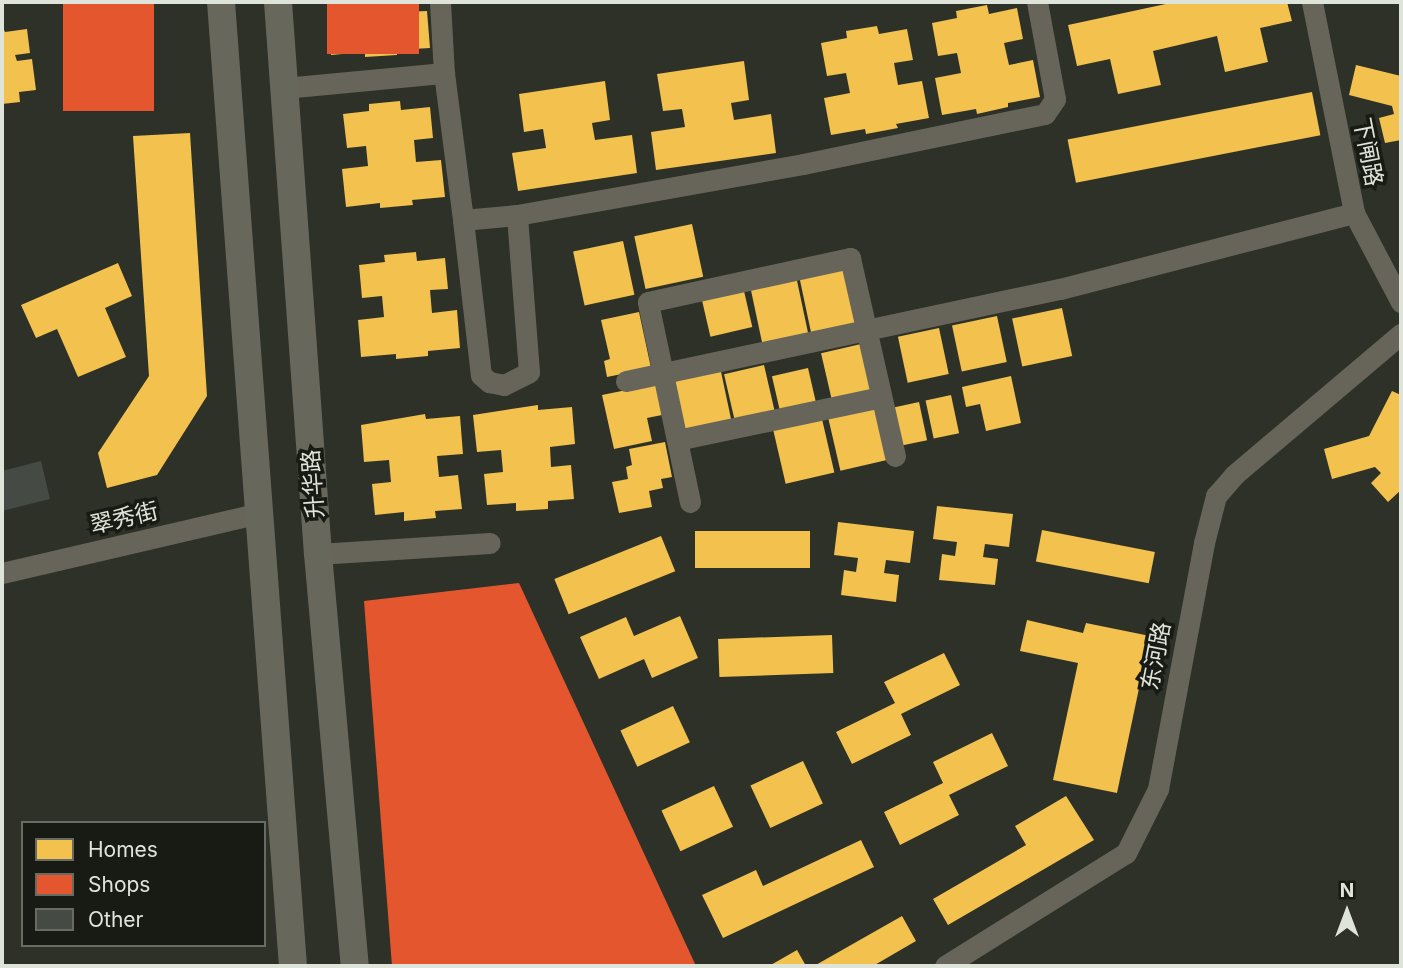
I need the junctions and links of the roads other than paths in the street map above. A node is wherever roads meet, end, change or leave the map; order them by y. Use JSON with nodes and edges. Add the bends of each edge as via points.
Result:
{"nodes":[{"id":1,"x":220,"y":2,"type":"edge"},
{"id":2,"x":278,"y":2,"type":"edge"},
{"id":3,"x":440,"y":2,"type":"edge"},
{"id":4,"x":1037,"y":2,"type":"edge"},
{"id":5,"x":1312,"y":2,"type":"edge"},
{"id":6,"x":444,"y":73,"type":"junction"},
{"id":7,"x":284,"y":88,"type":"junction"},
{"id":8,"x":1354,"y":213,"type":"junction"},
{"id":9,"x":517,"y":215,"type":"junction"},
{"id":10,"x":463,"y":220,"type":"junction"},
{"id":11,"x":1401,"y":302,"type":"edge"},
{"id":12,"x":867,"y":330,"type":"junction"},
{"id":13,"x":1401,"y":334,"type":"edge"},
{"id":14,"x":663,"y":374,"type":"junction"},
{"id":15,"x":626,"y":382,"type":"dead end"},
{"id":16,"x":881,"y":397,"type":"junction"},
{"id":17,"x":677,"y":440,"type":"junction"},
{"id":18,"x":895,"y":456,"type":"dead end"},
{"id":19,"x":690,"y":502,"type":"dead end"},
{"id":20,"x":259,"y":513,"type":"junction"},
{"id":21,"x":490,"y":542,"type":"dead end"},
{"id":22,"x":318,"y":554,"type":"junction"},
{"id":23,"x":2,"y":573,"type":"edge"},
{"id":24,"x":293,"y":966,"type":"edge"},
{"id":25,"x":355,"y":966,"type":"edge"},
{"id":26,"x":944,"y":966,"type":"edge"}],
"edges":[{"from":1,"to":20,"type":"main road"},
{"from":2,"to":7,"type":"main road","name":"升华路"},
{"from":3,"to":6,"type":"street"},
{"from":4,"to":9,"type":"street","via":[[1055,99],[1045,114],[803,164]]},
{"from":5,"to":8,"type":"street","name":"下闸路"},
{"from":6,"to":7,"type":"street"},
{"from":6,"to":10,"type":"street"},
{"from":7,"to":22,"type":"main road","name":"升华路"},
{"from":8,"to":11,"type":"street","name":"下闸路"},
{"from":8,"to":12,"type":"street","via":[[1060,289]]},
{"from":9,"to":10,"type":"street"},
{"from":9,"to":10,"type":"street","via":[[529,372],[504,385],[481,375]]},
{"from":12,"to":14,"type":"street"},
{"from":12,"to":14,"type":"street","via":[[850,258],[648,302]]},
{"from":12,"to":16,"type":"street"},
{"from":13,"to":26,"type":"street","name":"东河路","via":[[1234,475],[1216,496],[1158,789],[1126,853]]},
{"from":14,"to":15,"type":"street"},
{"from":14,"to":17,"type":"street"},
{"from":16,"to":17,"type":"street"},
{"from":16,"to":18,"type":"street"},
{"from":17,"to":19,"type":"street"},
{"from":20,"to":23,"type":"street","name":"翠秀街"},
{"from":20,"to":24,"type":"main road"},
{"from":21,"to":22,"type":"street"},
{"from":22,"to":25,"type":"main road","name":"升华路"}]}
